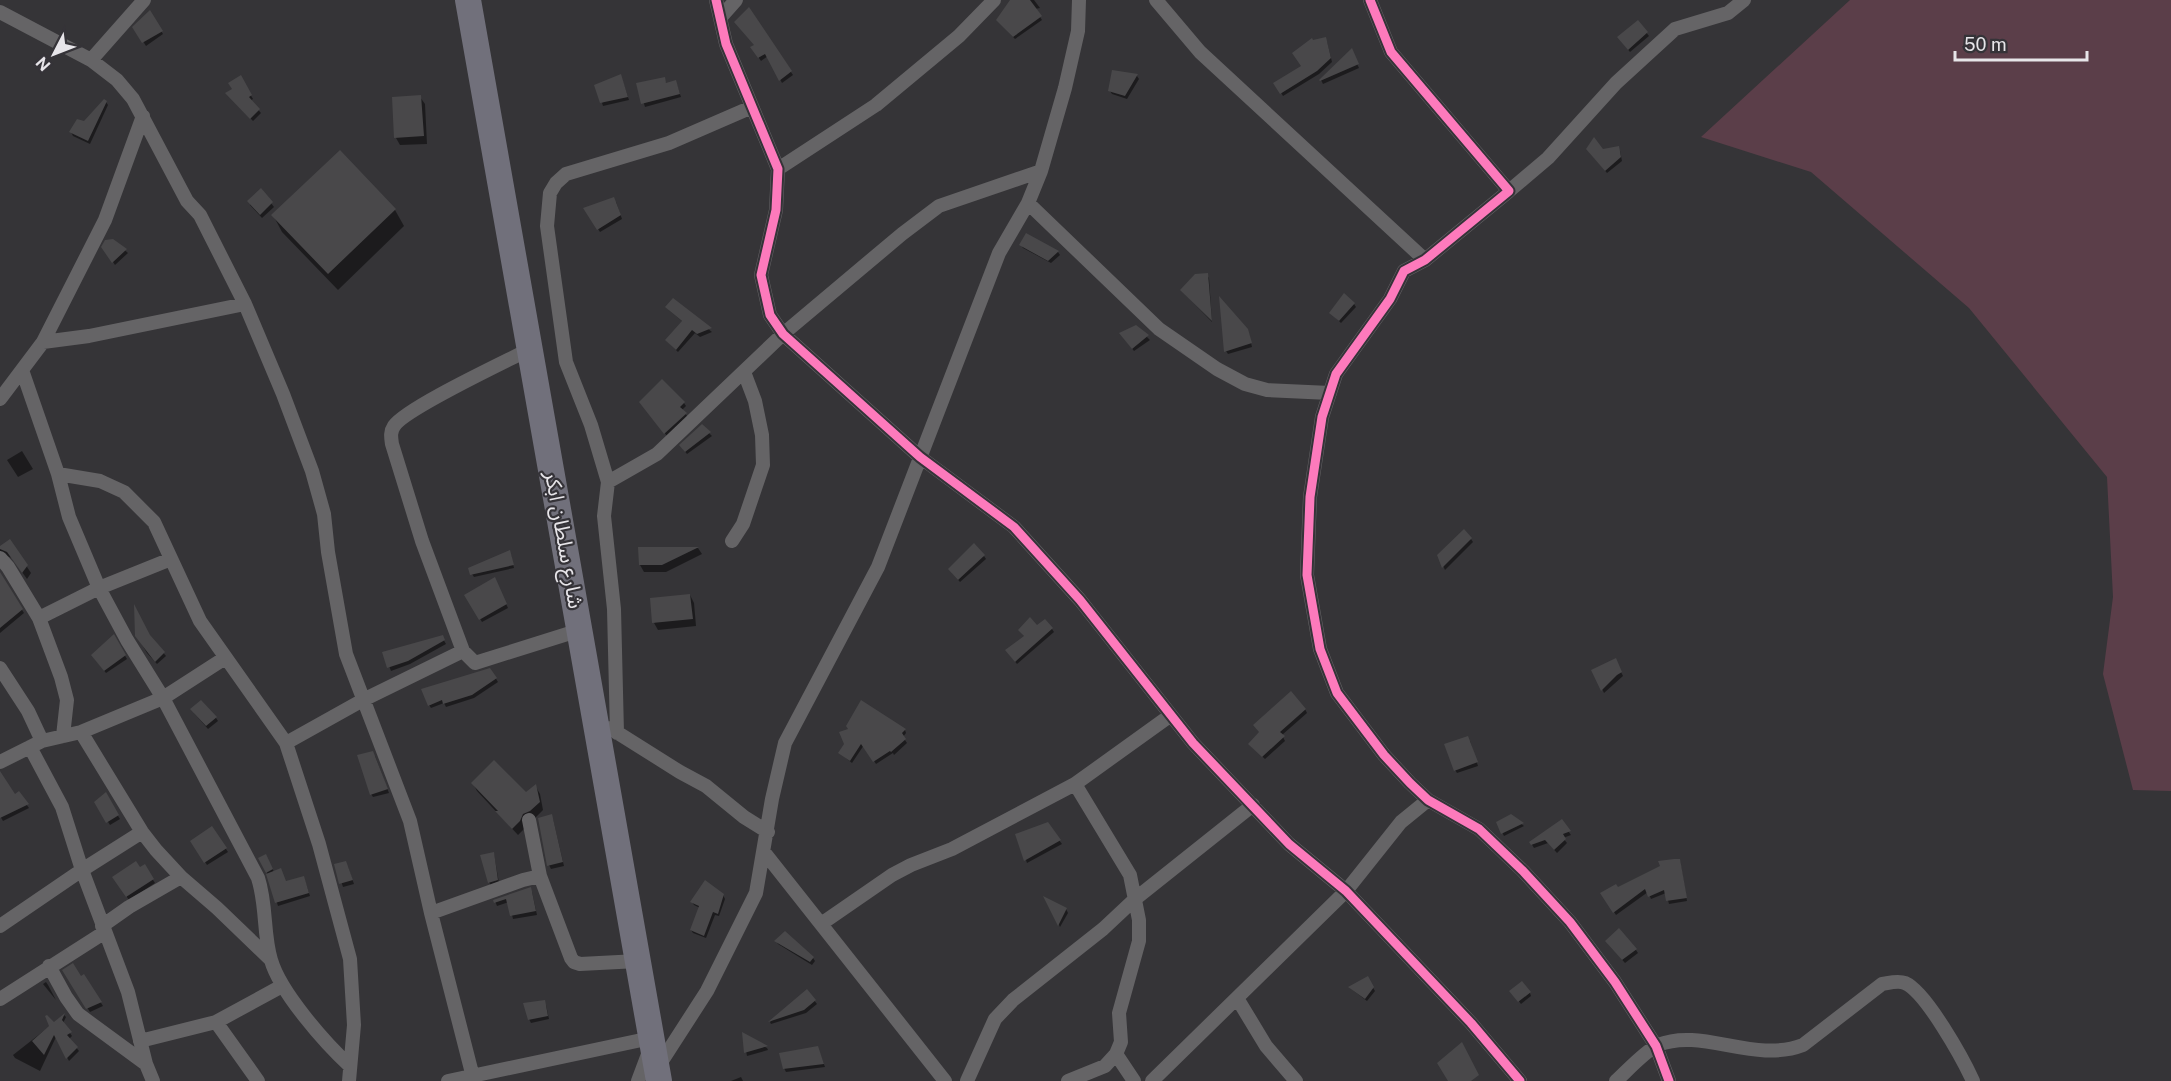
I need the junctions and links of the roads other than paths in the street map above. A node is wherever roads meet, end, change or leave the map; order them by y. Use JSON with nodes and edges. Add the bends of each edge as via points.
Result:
{"nodes":[{"id":1,"x":144,"y":0,"type":"edge"},
{"id":2,"x":468,"y":0,"type":"edge"},
{"id":3,"x":716,"y":0,"type":"edge"},
{"id":4,"x":736,"y":0,"type":"edge"},
{"id":5,"x":994,"y":0,"type":"edge"},
{"id":6,"x":1079,"y":0,"type":"edge"},
{"id":7,"x":1156,"y":0,"type":"edge"},
{"id":8,"x":1370,"y":0,"type":"edge"},
{"id":9,"x":1744,"y":0,"type":"edge"},
{"id":10,"x":0,"y":12,"type":"edge"},
{"id":11,"x":720,"y":18,"type":"junction"},
{"id":12,"x":92,"y":60,"type":"junction"},
{"id":13,"x":752,"y":107,"type":"junction"},
{"id":14,"x":143,"y":116,"type":"junction"},
{"id":15,"x":778,"y":169,"type":"junction"},
{"id":16,"x":1041,"y":171,"type":"junction"},
{"id":17,"x":1509,"y":191,"type":"junction"},
{"id":18,"x":1028,"y":203,"type":"junction"},
{"id":19,"x":1425,"y":260,"type":"junction"},
{"id":20,"x":245,"y":304,"type":"junction"},
{"id":21,"x":783,"y":334,"type":"junction"},
{"id":22,"x":43,"y":342,"type":"junction"},
{"id":23,"x":530,"y":349,"type":"junction"},
{"id":24,"x":22,"y":370,"type":"junction"},
{"id":25,"x":744,"y":372,"type":"junction"},
{"id":26,"x":1330,"y":393,"type":"junction"},
{"id":27,"x":0,"y":399,"type":"edge"},
{"id":28,"x":920,"y":457,"type":"junction"},
{"id":29,"x":58,"y":474,"type":"junction"},
{"id":30,"x":608,"y":482,"type":"junction"},
{"id":31,"x":732,"y":541,"type":"dead end"},
{"id":32,"x":0,"y":558,"type":"edge"},
{"id":33,"x":171,"y":559,"type":"junction"},
{"id":34,"x":99,"y":588,"type":"junction"},
{"id":35,"x":39,"y":618,"type":"junction"},
{"id":36,"x":580,"y":630,"type":"junction"},
{"id":37,"x":463,"y":651,"type":"junction"},
{"id":38,"x":225,"y":658,"type":"junction"},
{"id":39,"x":0,"y":668,"type":"edge"},
{"id":40,"x":162,"y":698,"type":"junction"},
{"id":41,"x":363,"y":700,"type":"junction"},
{"id":42,"x":1171,"y":715,"type":"junction"},
{"id":43,"x":606,"y":726,"type":"junction"},
{"id":44,"x":81,"y":732,"type":"junction"},
{"id":45,"x":63,"y":736,"type":"junction"},
{"id":46,"x":286,"y":743,"type":"junction"},
{"id":47,"x":36,"y":744,"type":"junction"},
{"id":48,"x":0,"y":762,"type":"edge"},
{"id":49,"x":1075,"y":784,"type":"junction"},
{"id":50,"x":1428,"y":800,"type":"junction"},
{"id":51,"x":1253,"y":805,"type":"junction"},
{"id":52,"x":529,"y":820,"type":"dead end"},
{"id":53,"x":142,"y":832,"type":"junction"},
{"id":54,"x":768,"y":832,"type":"junction"},
{"id":55,"x":764,"y":852,"type":"junction"},
{"id":56,"x":82,"y":870,"type":"junction"},
{"id":57,"x":540,"y":876,"type":"junction"},
{"id":58,"x":180,"y":877,"type":"junction"},
{"id":59,"x":1346,"y":891,"type":"junction"},
{"id":60,"x":1135,"y":899,"type":"junction"},
{"id":61,"x":431,"y":914,"type":"junction"},
{"id":62,"x":821,"y":924,"type":"junction"},
{"id":63,"x":0,"y":926,"type":"edge"},
{"id":64,"x":103,"y":929,"type":"junction"},
{"id":65,"x":270,"y":959,"type":"junction"},
{"id":66,"x":638,"y":961,"type":"junction"},
{"id":67,"x":49,"y":966,"type":"junction"},
{"id":68,"x":282,"y":986,"type":"junction"},
{"id":69,"x":1237,"y":998,"type":"junction"},
{"id":70,"x":0,"y":999,"type":"edge"},
{"id":71,"x":216,"y":1022,"type":"junction"},
{"id":72,"x":652,"y":1040,"type":"junction"},
{"id":73,"x":140,"y":1041,"type":"junction"},
{"id":74,"x":1656,"y":1046,"type":"junction"},
{"id":75,"x":1116,"y":1054,"type":"junction"},
{"id":76,"x":146,"y":1064,"type":"junction"},
{"id":77,"x":350,"y":1066,"type":"junction"},
{"id":78,"x":652,"y":1077,"type":"edge"},
{"id":79,"x":473,"y":1079,"type":"edge"},
{"id":80,"x":153,"y":1081,"type":"edge"},
{"id":81,"x":258,"y":1081,"type":"edge"},
{"id":82,"x":349,"y":1081,"type":"edge"},
{"id":83,"x":448,"y":1081,"type":"edge"},
{"id":84,"x":945,"y":1081,"type":"edge"},
{"id":85,"x":967,"y":1081,"type":"edge"},
{"id":86,"x":1068,"y":1081,"type":"edge"},
{"id":87,"x":1134,"y":1081,"type":"edge"},
{"id":88,"x":1152,"y":1081,"type":"edge"},
{"id":89,"x":1296,"y":1081,"type":"edge"},
{"id":90,"x":1521,"y":1081,"type":"edge"},
{"id":91,"x":1616,"y":1081,"type":"edge"},
{"id":92,"x":1670,"y":1081,"type":"edge"},
{"id":93,"x":1973,"y":1081,"type":"edge"}],
"edges":[{"from":1,"to":12,"type":"street"},
{"from":2,"to":23,"type":"highway","name":"شارع سلطان ابكر"},
{"from":3,"to":11,"type":"street"},
{"from":4,"to":11,"type":"street"},
{"from":5,"to":15,"type":"street","via":[[959,36],[876,105]]},
{"from":6,"to":16,"type":"street","via":[[1078,32]]},
{"from":7,"to":19,"type":"street","via":[[1200,52]]},
{"from":8,"to":17,"type":"street","via":[[1391,52]]},
{"from":9,"to":17,"type":"street","via":[[1728,13],[1675,30],[1616,83],[1548,158]]},
{"from":10,"to":12,"type":"street"},
{"from":11,"to":13,"type":"street","via":[[726,44]]},
{"from":12,"to":14,"type":"street","via":[[117,80]]},
{"from":13,"to":15,"type":"street"},
{"from":13,"to":30,"type":"street","via":[[669,143],[566,174],[550,193],[548,226],[566,362]]},
{"from":14,"to":20,"type":"street"},
{"from":14,"to":22,"type":"street","via":[[105,220]]},
{"from":15,"to":21,"type":"street","via":[[776,210],[761,275],[770,315]]},
{"from":16,"to":18,"type":"street"},
{"from":16,"to":21,"type":"street","via":[[939,206]]},
{"from":17,"to":19,"type":"street"},
{"from":18,"to":26,"type":"street","via":[[1159,328],[1217,369],[1267,390]]},
{"from":18,"to":28,"type":"street","via":[[999,254]]},
{"from":19,"to":26,"type":"street","via":[[1404,271],[1390,300],[1336,374]]},
{"from":20,"to":22,"type":"street"},
{"from":20,"to":41,"type":"street","via":[[312,471],[324,514],[346,654]]},
{"from":21,"to":25,"type":"street"},
{"from":21,"to":28,"type":"street"},
{"from":22,"to":24,"type":"street"},
{"from":23,"to":36,"type":"highway","name":"شارع سلطان ابكر"},
{"from":23,"to":37,"type":"street","via":[[429,401],[402,418],[391,432],[422,541]]},
{"from":24,"to":27,"type":"street"},
{"from":24,"to":29,"type":"street"},
{"from":25,"to":30,"type":"street","via":[[657,454]]},
{"from":25,"to":31,"type":"street","via":[[762,435],[763,465],[743,524]]},
{"from":26,"to":50,"type":"street","via":[[1322,417],[1310,497],[1307,575],[1320,649],[1336,693],[1384,754]]},
{"from":28,"to":42,"type":"street","via":[[1014,527],[1080,600]]},
{"from":28,"to":54,"type":"street","via":[[878,567],[785,743]]},
{"from":29,"to":33,"type":"street","via":[[100,481],[124,492],[154,522]]},
{"from":29,"to":34,"type":"street","via":[[69,517]]},
{"from":30,"to":43,"type":"street","via":[[604,516],[614,609]]},
{"from":32,"to":35,"type":"street"},
{"from":33,"to":34,"type":"street"},
{"from":33,"to":38,"type":"street","via":[[200,621]]},
{"from":34,"to":35,"type":"street"},
{"from":34,"to":40,"type":"street"},
{"from":35,"to":45,"type":"street","via":[[67,700]]},
{"from":36,"to":37,"type":"street","via":[[475,663]]},
{"from":36,"to":43,"type":"highway","name":"شارع سلطان ابكر"},
{"from":37,"to":41,"type":"street"},
{"from":38,"to":40,"type":"street"},
{"from":38,"to":46,"type":"street"},
{"from":39,"to":47,"type":"street","via":[[28,711]]},
{"from":40,"to":44,"type":"street"},
{"from":40,"to":65,"type":"street","via":[[258,878],[264,897]]},
{"from":41,"to":46,"type":"street"},
{"from":41,"to":61,"type":"street","via":[[410,821]]},
{"from":42,"to":49,"type":"street"},
{"from":42,"to":51,"type":"street"},
{"from":43,"to":54,"type":"street","via":[[706,786]]},
{"from":43,"to":66,"type":"highway","name":"شارع سلطان ابكر"},
{"from":44,"to":45,"type":"street"},
{"from":44,"to":53,"type":"street"},
{"from":45,"to":47,"type":"street"},
{"from":46,"to":77,"type":"street","via":[[350,959],[354,1025]]},
{"from":47,"to":48,"type":"street"},
{"from":47,"to":56,"type":"street"},
{"from":49,"to":60,"type":"street","via":[[1130,875]]},
{"from":49,"to":62,"type":"street","via":[[952,849],[892,875]]},
{"from":50,"to":59,"type":"street","via":[[1401,822]]},
{"from":50,"to":74,"type":"street","via":[[1479,829],[1570,922]]},
{"from":51,"to":59,"type":"street","via":[[1289,844]]},
{"from":51,"to":60,"type":"street"},
{"from":52,"to":57,"type":"street"},
{"from":53,"to":56,"type":"street"},
{"from":53,"to":58,"type":"street"},
{"from":54,"to":55,"type":"street"},
{"from":55,"to":62,"type":"street"},
{"from":55,"to":78,"type":"street","via":[[756,893],[707,991]]},
{"from":56,"to":63,"type":"street"},
{"from":56,"to":64,"type":"street"},
{"from":57,"to":61,"type":"street"},
{"from":57,"to":66,"type":"street","via":[[574,962]]},
{"from":58,"to":64,"type":"street","via":[[129,907]]},
{"from":58,"to":65,"type":"street"},
{"from":59,"to":69,"type":"street"},
{"from":59,"to":90,"type":"street"},
{"from":60,"to":75,"type":"street","via":[[1139,941],[1119,1013],[1121,1042]]},
{"from":60,"to":85,"type":"street","via":[[995,1019]]},
{"from":61,"to":79,"type":"street"},
{"from":62,"to":84,"type":"street"},
{"from":64,"to":67,"type":"street"},
{"from":64,"to":73,"type":"street","via":[[128,992]]},
{"from":65,"to":68,"type":"street"},
{"from":66,"to":72,"type":"highway","name":"شارع سلطان ابكر"},
{"from":67,"to":70,"type":"street"},
{"from":67,"to":76,"type":"street","via":[[78,1014]]},
{"from":68,"to":71,"type":"street"},
{"from":68,"to":77,"type":"street"},
{"from":69,"to":88,"type":"street"},
{"from":69,"to":89,"type":"street","via":[[1266,1046]]},
{"from":71,"to":73,"type":"street"},
{"from":71,"to":81,"type":"street"},
{"from":72,"to":78,"type":"highway","name":"شارع سلطان ابكر"},
{"from":72,"to":79,"type":"street"},
{"from":73,"to":76,"type":"street"},
{"from":74,"to":91,"type":"street"},
{"from":74,"to":92,"type":"street"},
{"from":74,"to":93,"type":"street","via":[[1682,1039],[1772,1052],[1789,1050],[1803,1045],[1882,984],[1905,982],[1923,998]]},
{"from":75,"to":86,"type":"street","via":[[1104,1066]]},
{"from":75,"to":87,"type":"street"},
{"from":76,"to":80,"type":"street"},
{"from":77,"to":82,"type":"street"},
{"from":79,"to":83,"type":"street"}]}
